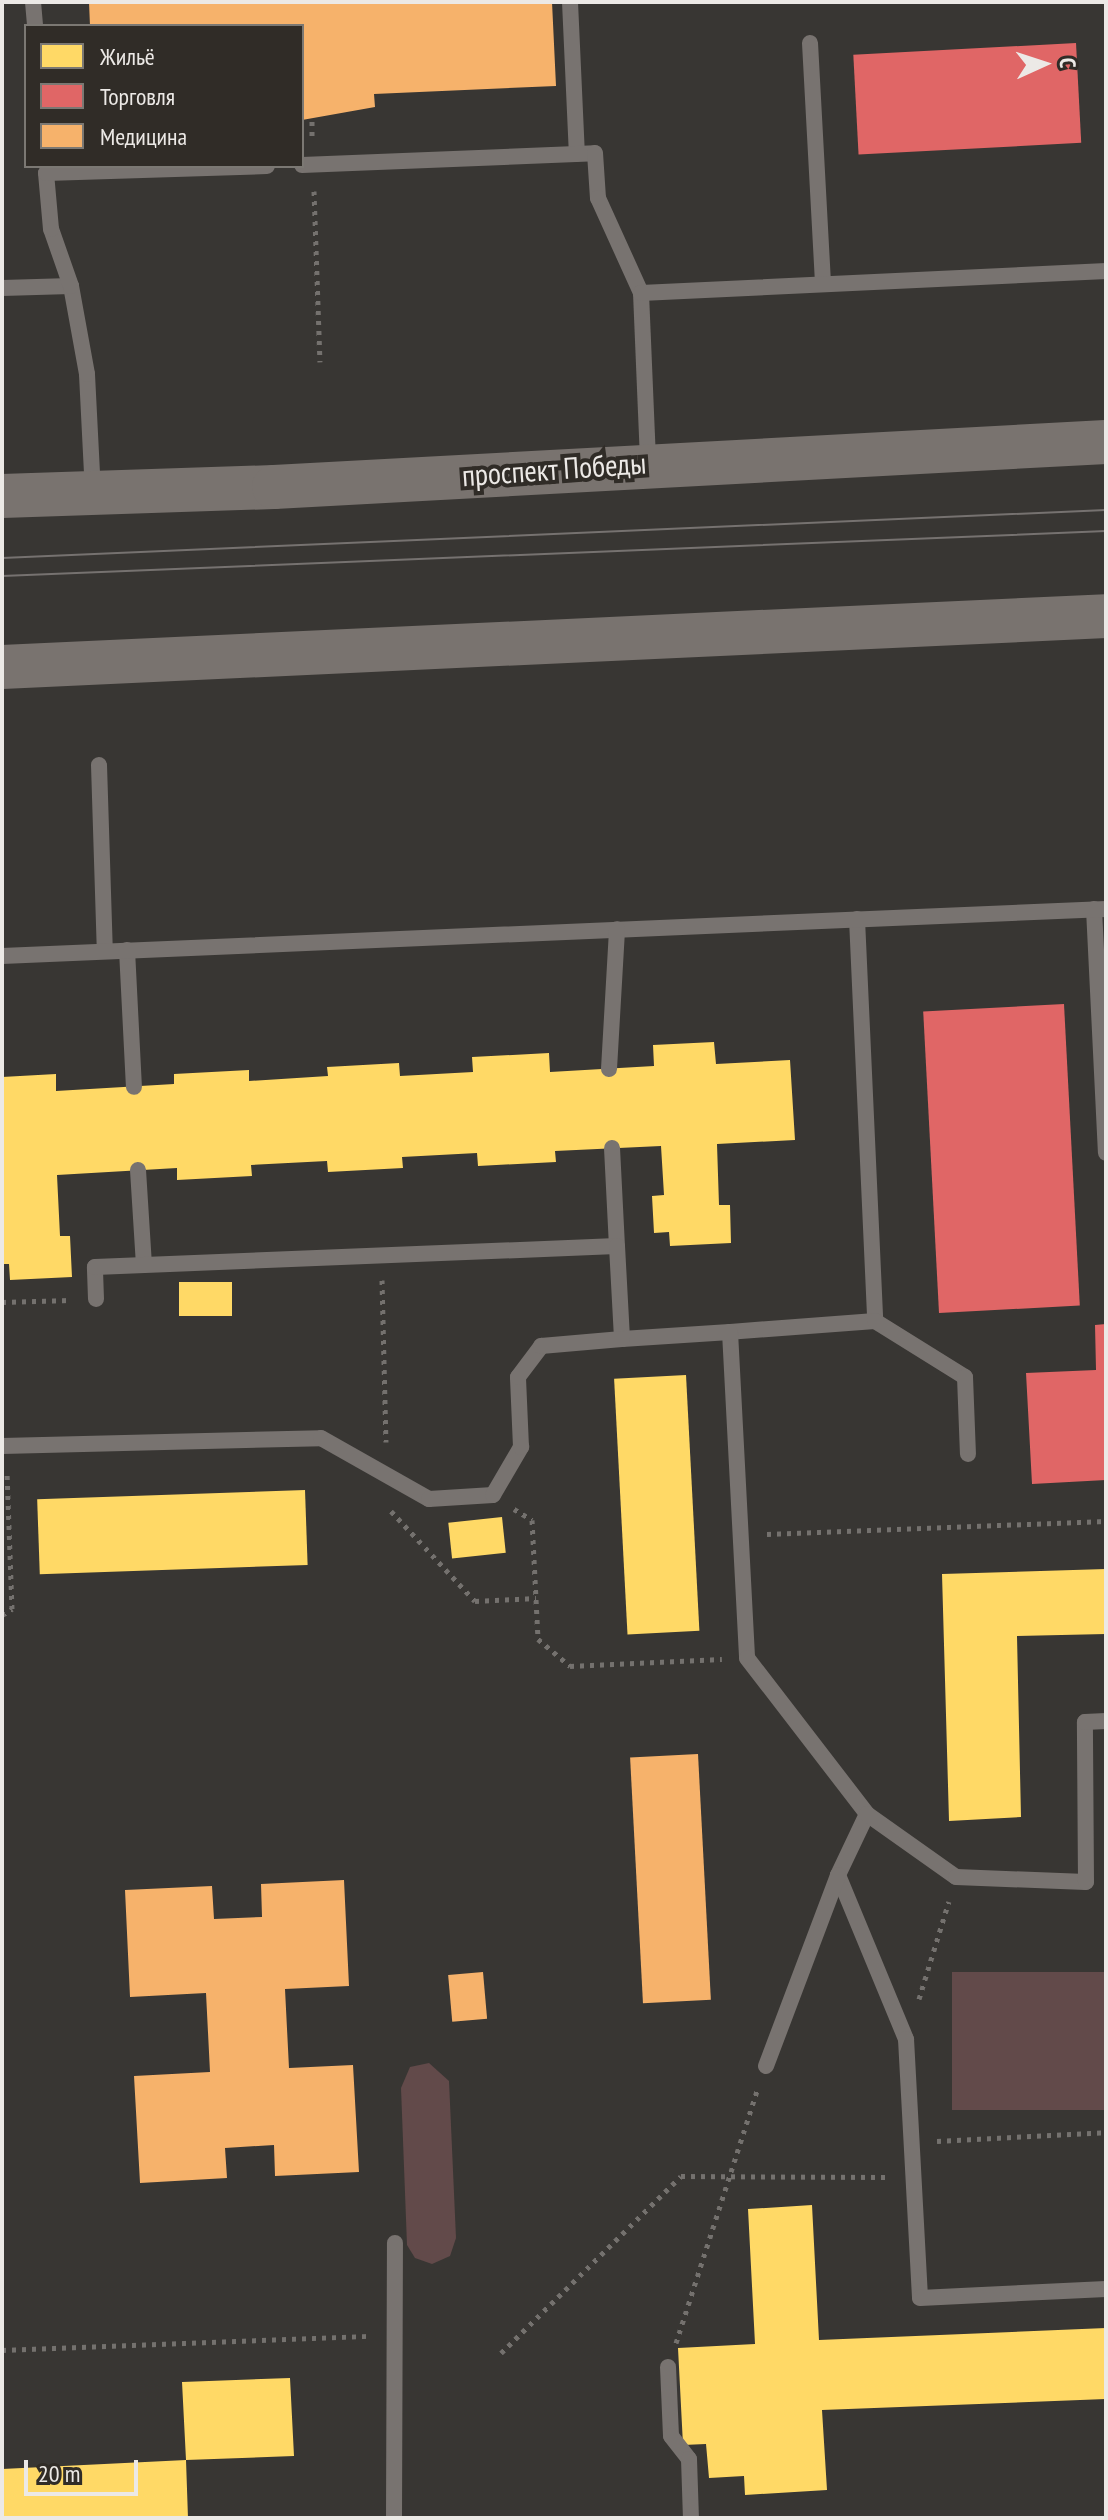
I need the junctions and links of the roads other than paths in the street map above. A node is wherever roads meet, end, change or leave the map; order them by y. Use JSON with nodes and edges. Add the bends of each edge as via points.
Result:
{"nodes":[{"id":1,"x":33,"y":2,"type":"edge"},
{"id":2,"x":570,"y":2,"type":"edge"},
{"id":3,"x":35,"y":24,"type":"edge"},
{"id":4,"x":810,"y":43,"type":"dead end"},
{"id":5,"x":577,"y":154,"type":"junction"},
{"id":6,"x":308,"y":165,"type":"edge"},
{"id":7,"x":156,"y":168,"type":"edge"},
{"id":8,"x":46,"y":170,"type":"edge"},
{"id":9,"x":1106,"y":271,"type":"edge"},
{"id":10,"x":823,"y":283,"type":"junction"},
{"id":11,"x":71,"y":286,"type":"junction"},
{"id":12,"x":2,"y":288,"type":"edge"},
{"id":13,"x":641,"y":293,"type":"junction"},
{"id":14,"x":1106,"y":442,"type":"edge"},
{"id":15,"x":648,"y":463,"type":"junction"},
{"id":16,"x":93,"y":494,"type":"junction"},
{"id":17,"x":2,"y":496,"type":"edge"},
{"id":18,"x":1106,"y":616,"type":"edge"},
{"id":19,"x":2,"y":667,"type":"edge"},
{"id":20,"x":99,"y":765,"type":"dead end"},
{"id":21,"x":1100,"y":909,"type":"edge"},
{"id":22,"x":857,"y":919,"type":"junction"},
{"id":23,"x":617,"y":929,"type":"junction"},
{"id":24,"x":127,"y":950,"type":"junction"},
{"id":25,"x":105,"y":951,"type":"junction"},
{"id":26,"x":2,"y":956,"type":"edge"},
{"id":27,"x":609,"y":1069,"type":"dead end"},
{"id":28,"x":134,"y":1087,"type":"dead end"},
{"id":29,"x":612,"y":1148,"type":"dead end"},
{"id":30,"x":1106,"y":1153,"type":"edge"},
{"id":31,"x":138,"y":1170,"type":"dead end"},
{"id":32,"x":617,"y":1246,"type":"junction"},
{"id":33,"x":144,"y":1265,"type":"junction"},
{"id":34,"x":96,"y":1299,"type":"road end"},
{"id":35,"x":875,"y":1321,"type":"junction"},
{"id":36,"x":730,"y":1332,"type":"junction"},
{"id":37,"x":622,"y":1339,"type":"junction"},
{"id":38,"x":4,"y":1446,"type":"edge"},
{"id":39,"x":968,"y":1454,"type":"dead end"},
{"id":40,"x":1106,"y":1721,"type":"edge"},
{"id":41,"x":867,"y":1814,"type":"junction"},
{"id":42,"x":838,"y":1875,"type":"junction"},
{"id":43,"x":766,"y":2066,"type":"road end"},
{"id":44,"x":395,"y":2243,"type":"dead end"},
{"id":45,"x":1106,"y":2289,"type":"edge"},
{"id":46,"x":668,"y":2367,"type":"road end"},
{"id":47,"x":394,"y":2518,"type":"edge"},
{"id":48,"x":691,"y":2518,"type":"edge"}],
"edges":[{"from":1,"to":3,"type":"lane"},
{"from":2,"to":5,"type":"lane"},
{"from":4,"to":10,"type":"lane"},
{"from":5,"to":6,"type":"lane"},
{"from":5,"to":13,"type":"lane","via":[[595,153],[598,198]]},
{"from":7,"to":8,"type":"lane"},
{"from":8,"to":11,"type":"lane","via":[[51,229]]},
{"from":9,"to":10,"type":"lane"},
{"from":10,"to":13,"type":"lane"},
{"from":11,"to":12,"type":"lane"},
{"from":11,"to":16,"type":"lane","via":[[87,374]]},
{"from":13,"to":15,"type":"lane"},
{"from":14,"to":15,"type":"main road","name":"проспект Победы"},
{"from":15,"to":16,"type":"main road","name":"проспект Победы"},
{"from":16,"to":17,"type":"main road","name":"проспект Победы"},
{"from":18,"to":19,"type":"main road"},
{"from":20,"to":25,"type":"lane"},
{"from":21,"to":22,"type":"lane"},
{"from":21,"to":30,"type":"lane"},
{"from":22,"to":23,"type":"lane"},
{"from":22,"to":35,"type":"lane"},
{"from":23,"to":24,"type":"lane"},
{"from":23,"to":27,"type":"lane"},
{"from":24,"to":25,"type":"lane"},
{"from":24,"to":28,"type":"lane"},
{"from":25,"to":26,"type":"lane"},
{"from":29,"to":32,"type":"lane"},
{"from":31,"to":33,"type":"lane"},
{"from":32,"to":33,"type":"lane"},
{"from":32,"to":37,"type":"lane"},
{"from":33,"to":34,"type":"lane","via":[[95,1267]]},
{"from":35,"to":36,"type":"lane"},
{"from":35,"to":39,"type":"lane","via":[[965,1377]]},
{"from":36,"to":37,"type":"lane"},
{"from":36,"to":41,"type":"lane","via":[[747,1658]]},
{"from":37,"to":38,"type":"lane","via":[[541,1346],[518,1377],[521,1447],[493,1495],[429,1499],[321,1438]]},
{"from":40,"to":41,"type":"lane","via":[[1085,1722],[1086,1882],[956,1877]]},
{"from":41,"to":42,"type":"lane"},
{"from":42,"to":43,"type":"lane"},
{"from":42,"to":45,"type":"lane","via":[[906,2039],[920,2298]]},
{"from":44,"to":47,"type":"lane"},
{"from":46,"to":48,"type":"lane","via":[[671,2436],[689,2459]]}]}
